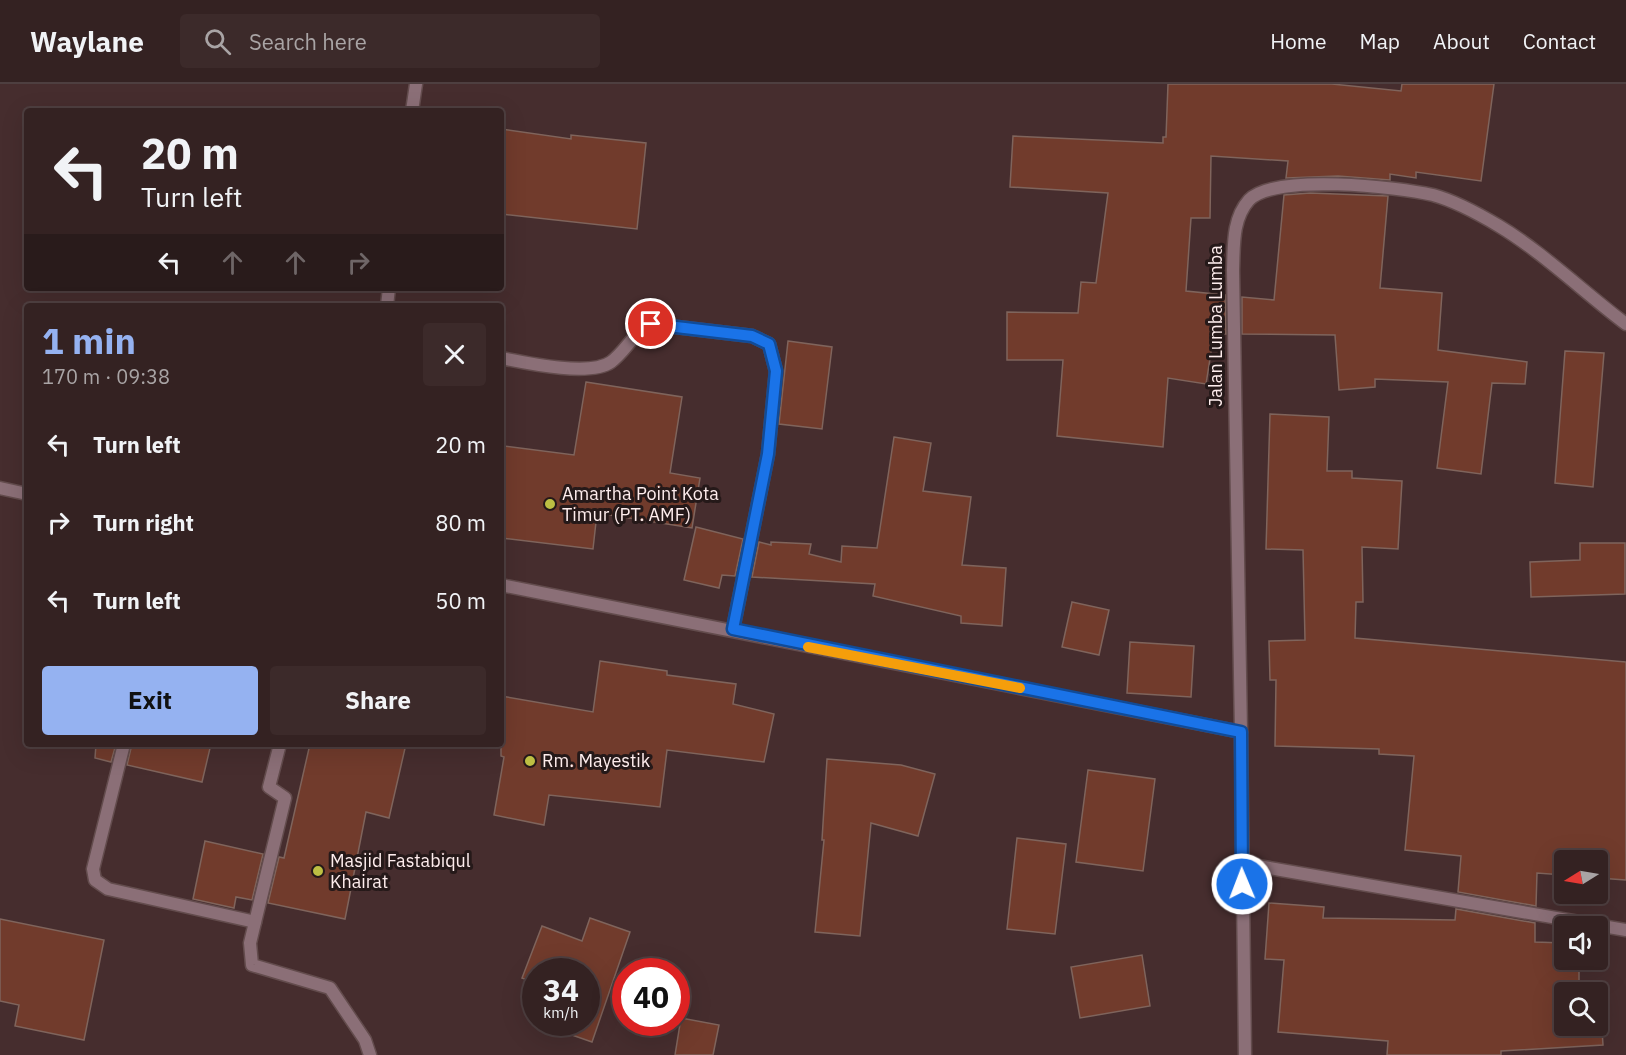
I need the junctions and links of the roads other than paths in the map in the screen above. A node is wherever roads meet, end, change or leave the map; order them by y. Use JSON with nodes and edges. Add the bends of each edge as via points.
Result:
{"nodes":[{"id":1,"x":416,"y":84,"type":"edge"},
{"id":2,"x":412,"y":108,"type":"edge"},
{"id":3,"x":1626,"y":324,"type":"edge"},
{"id":4,"x":504,"y":359,"type":"edge"},
{"id":5,"x":0,"y":488,"type":"edge"},
{"id":6,"x":24,"y":493,"type":"edge"},
{"id":7,"x":504,"y":586,"type":"edge"},
{"id":8,"x":733,"y":629,"type":"junction"},
{"id":9,"x":1241,"y":732,"type":"junction"},
{"id":10,"x":123,"y":747,"type":"edge"},
{"id":11,"x":279,"y":747,"type":"edge"},
{"id":12,"x":1241,"y":863,"type":"junction"},
{"id":13,"x":255,"y":922,"type":"junction"},
{"id":14,"x":1626,"y":930,"type":"edge"},
{"id":15,"x":369,"y":1055,"type":"edge"},
{"id":16,"x":1245,"y":1055,"type":"edge"}],
"edges":[{"from":1,"to":2,"type":"street"},
{"from":3,"to":9,"type":"street","name":"Jalan Lumba Lumba","via":[[1501,227],[1436,196],[1403,189],[1298,184],[1266,191],[1251,199],[1234,234]]},
{"from":4,"to":8,"type":"street","via":[[544,366],[597,368],[613,361],[640,329],[651,324],[752,336],[769,344],[776,371],[768,454]]},
{"from":5,"to":6,"type":"street"},
{"from":7,"to":8,"type":"street"},
{"from":8,"to":9,"type":"street"},
{"from":9,"to":12,"type":"street","name":"Jalan Lumba Lumba"},
{"from":10,"to":13,"type":"street","via":[[93,869],[95,880],[108,889]]},
{"from":11,"to":13,"type":"street","via":[[269,787],[285,798]]},
{"from":12,"to":14,"type":"street"},
{"from":12,"to":16,"type":"street","name":"Jalan Lumba Lumba"},
{"from":13,"to":15,"type":"street","via":[[250,944],[252,965],[330,988],[365,1040]]}]}
